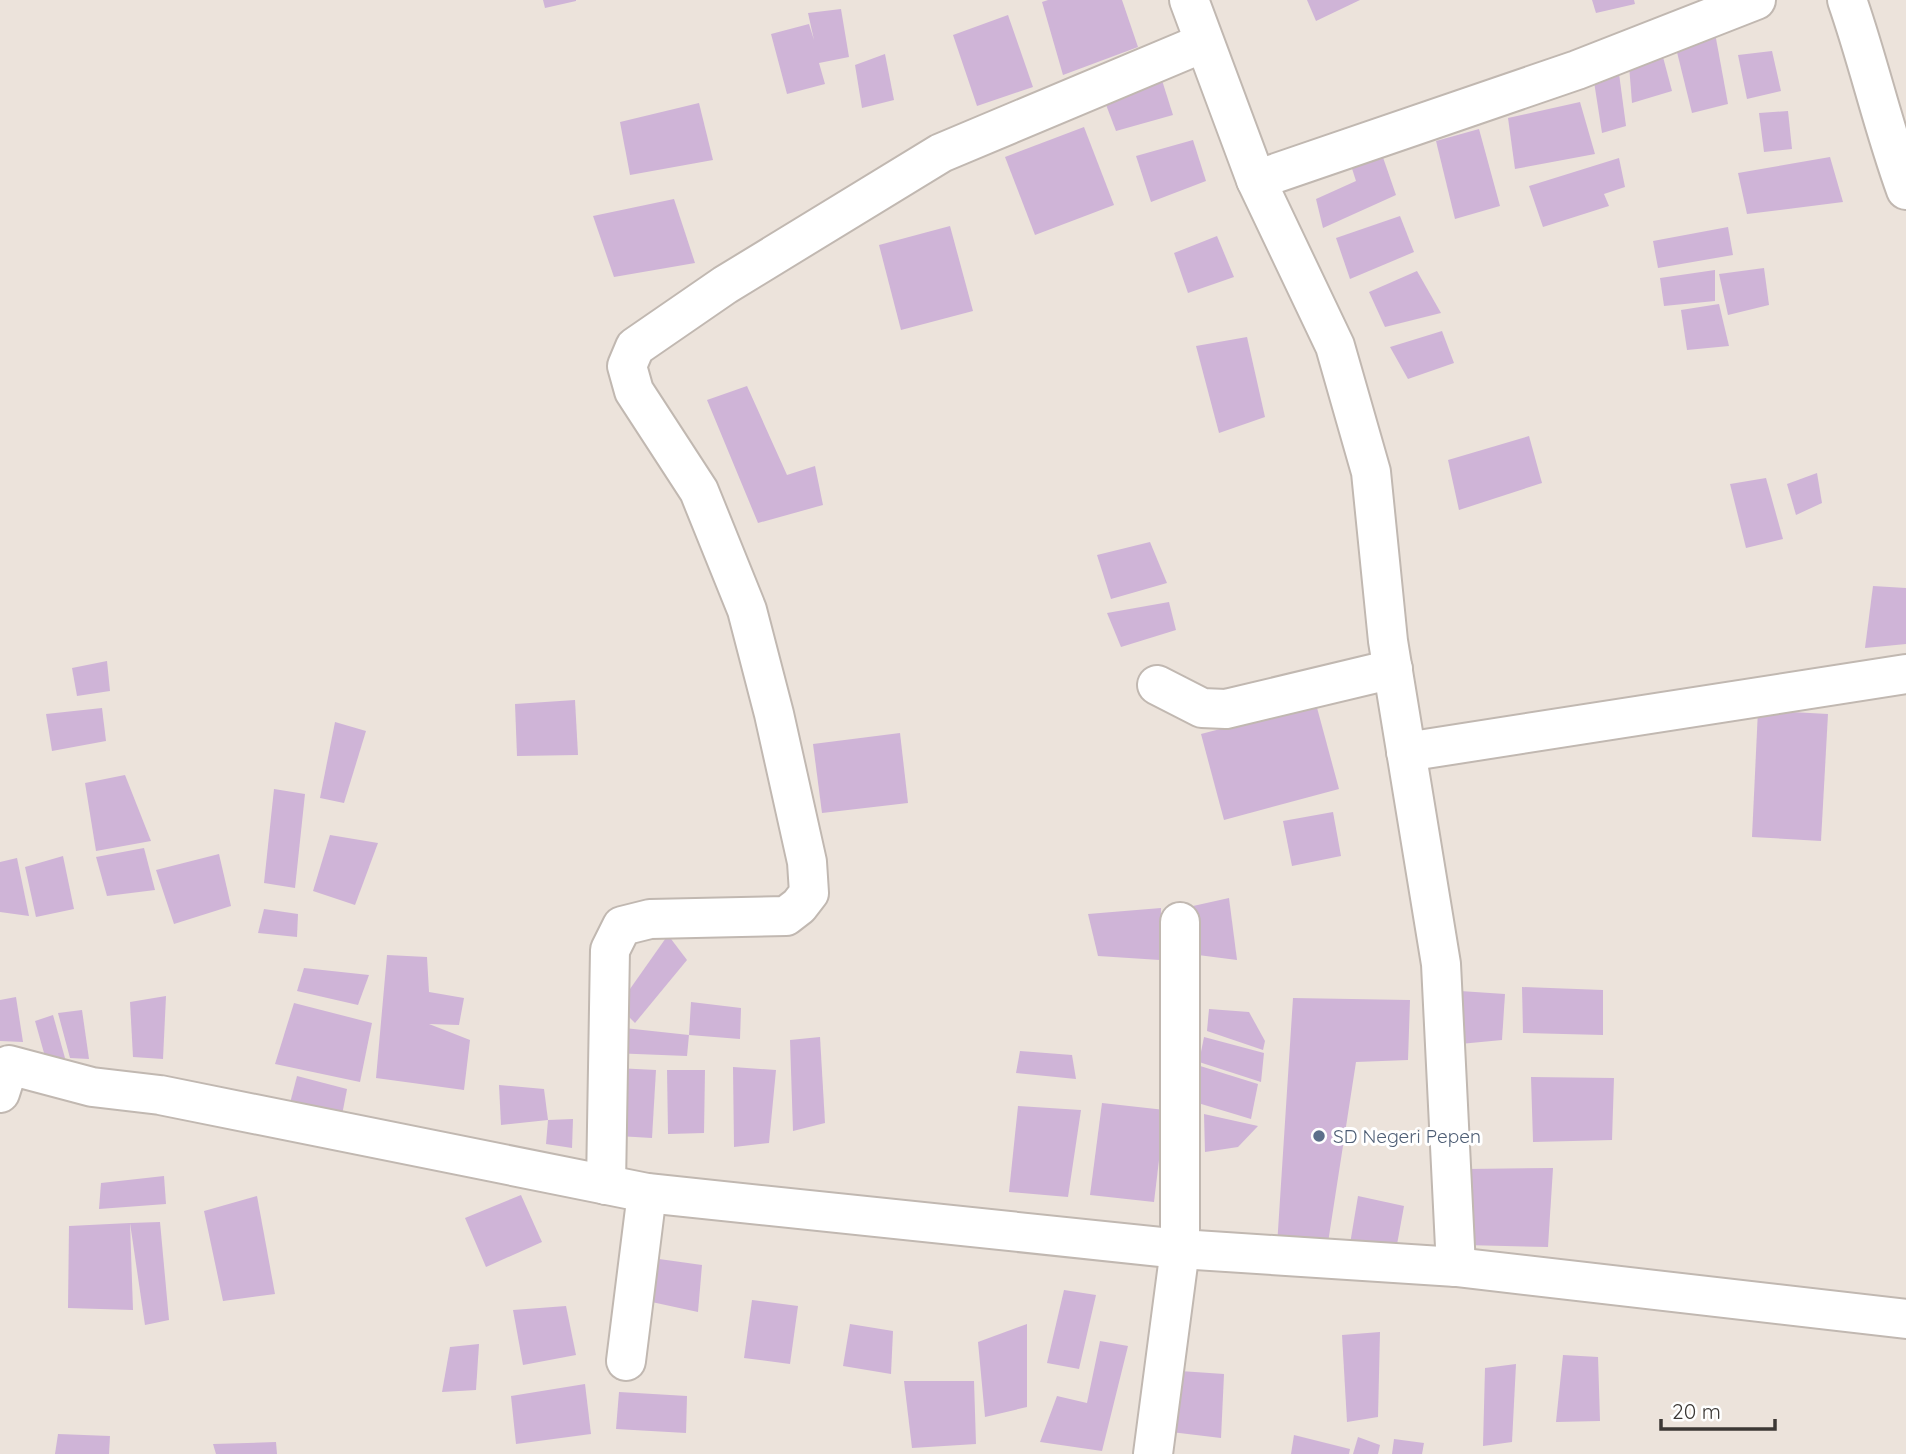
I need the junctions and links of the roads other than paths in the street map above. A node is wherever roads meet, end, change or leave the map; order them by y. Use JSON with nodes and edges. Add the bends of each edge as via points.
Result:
{"nodes":[{"id":1,"x":1189,"y":0,"type":"edge"},
{"id":2,"x":1756,"y":0,"type":"edge"},
{"id":3,"x":1847,"y":0,"type":"edge"},
{"id":4,"x":1203,"y":43,"type":"junction"},
{"id":5,"x":1256,"y":180,"type":"junction"},
{"id":6,"x":1906,"y":190,"type":"edge"},
{"id":7,"x":1393,"y":669,"type":"junction"},
{"id":8,"x":1906,"y":674,"type":"edge"},
{"id":9,"x":1157,"y":685,"type":"dead end"},
{"id":10,"x":1406,"y":752,"type":"junction"},
{"id":11,"x":1180,"y":922,"type":"dead end"},
{"id":12,"x":3,"y":1071,"type":"edge"},
{"id":13,"x":606,"y":1185,"type":"junction"},
{"id":14,"x":647,"y":1194,"type":"junction"},
{"id":15,"x":1180,"y":1249,"type":"junction"},
{"id":16,"x":1456,"y":1267,"type":"junction"},
{"id":17,"x":1906,"y":1319,"type":"edge"},
{"id":18,"x":626,"y":1361,"type":"dead end"},
{"id":19,"x":1153,"y":1454,"type":"edge"}],
"edges":[{"from":1,"to":4,"type":"street"},
{"from":2,"to":5,"type":"street","via":[[1577,70]]},
{"from":3,"to":6,"type":"street"},
{"from":4,"to":5,"type":"street"},
{"from":4,"to":13,"type":"street","via":[[941,153],[724,285],[635,347],[627,366],[634,391],[699,491],[747,611],[807,862],[808,893],[786,916],[649,919],[622,926],[610,950]]},
{"from":5,"to":7,"type":"street","via":[[1335,346],[1371,472]]},
{"from":7,"to":9,"type":"street","via":[[1226,709],[1202,708]]},
{"from":7,"to":10,"type":"street"},
{"from":8,"to":10,"type":"street"},
{"from":10,"to":16,"type":"street","via":[[1441,964]]},
{"from":11,"to":15,"type":"street"},
{"from":12,"to":13,"type":"street","via":[[160,1095]]},
{"from":13,"to":14,"type":"street"},
{"from":14,"to":15,"type":"street"},
{"from":14,"to":18,"type":"street"},
{"from":15,"to":16,"type":"street"},
{"from":15,"to":19,"type":"street"},
{"from":16,"to":17,"type":"street"}]}
